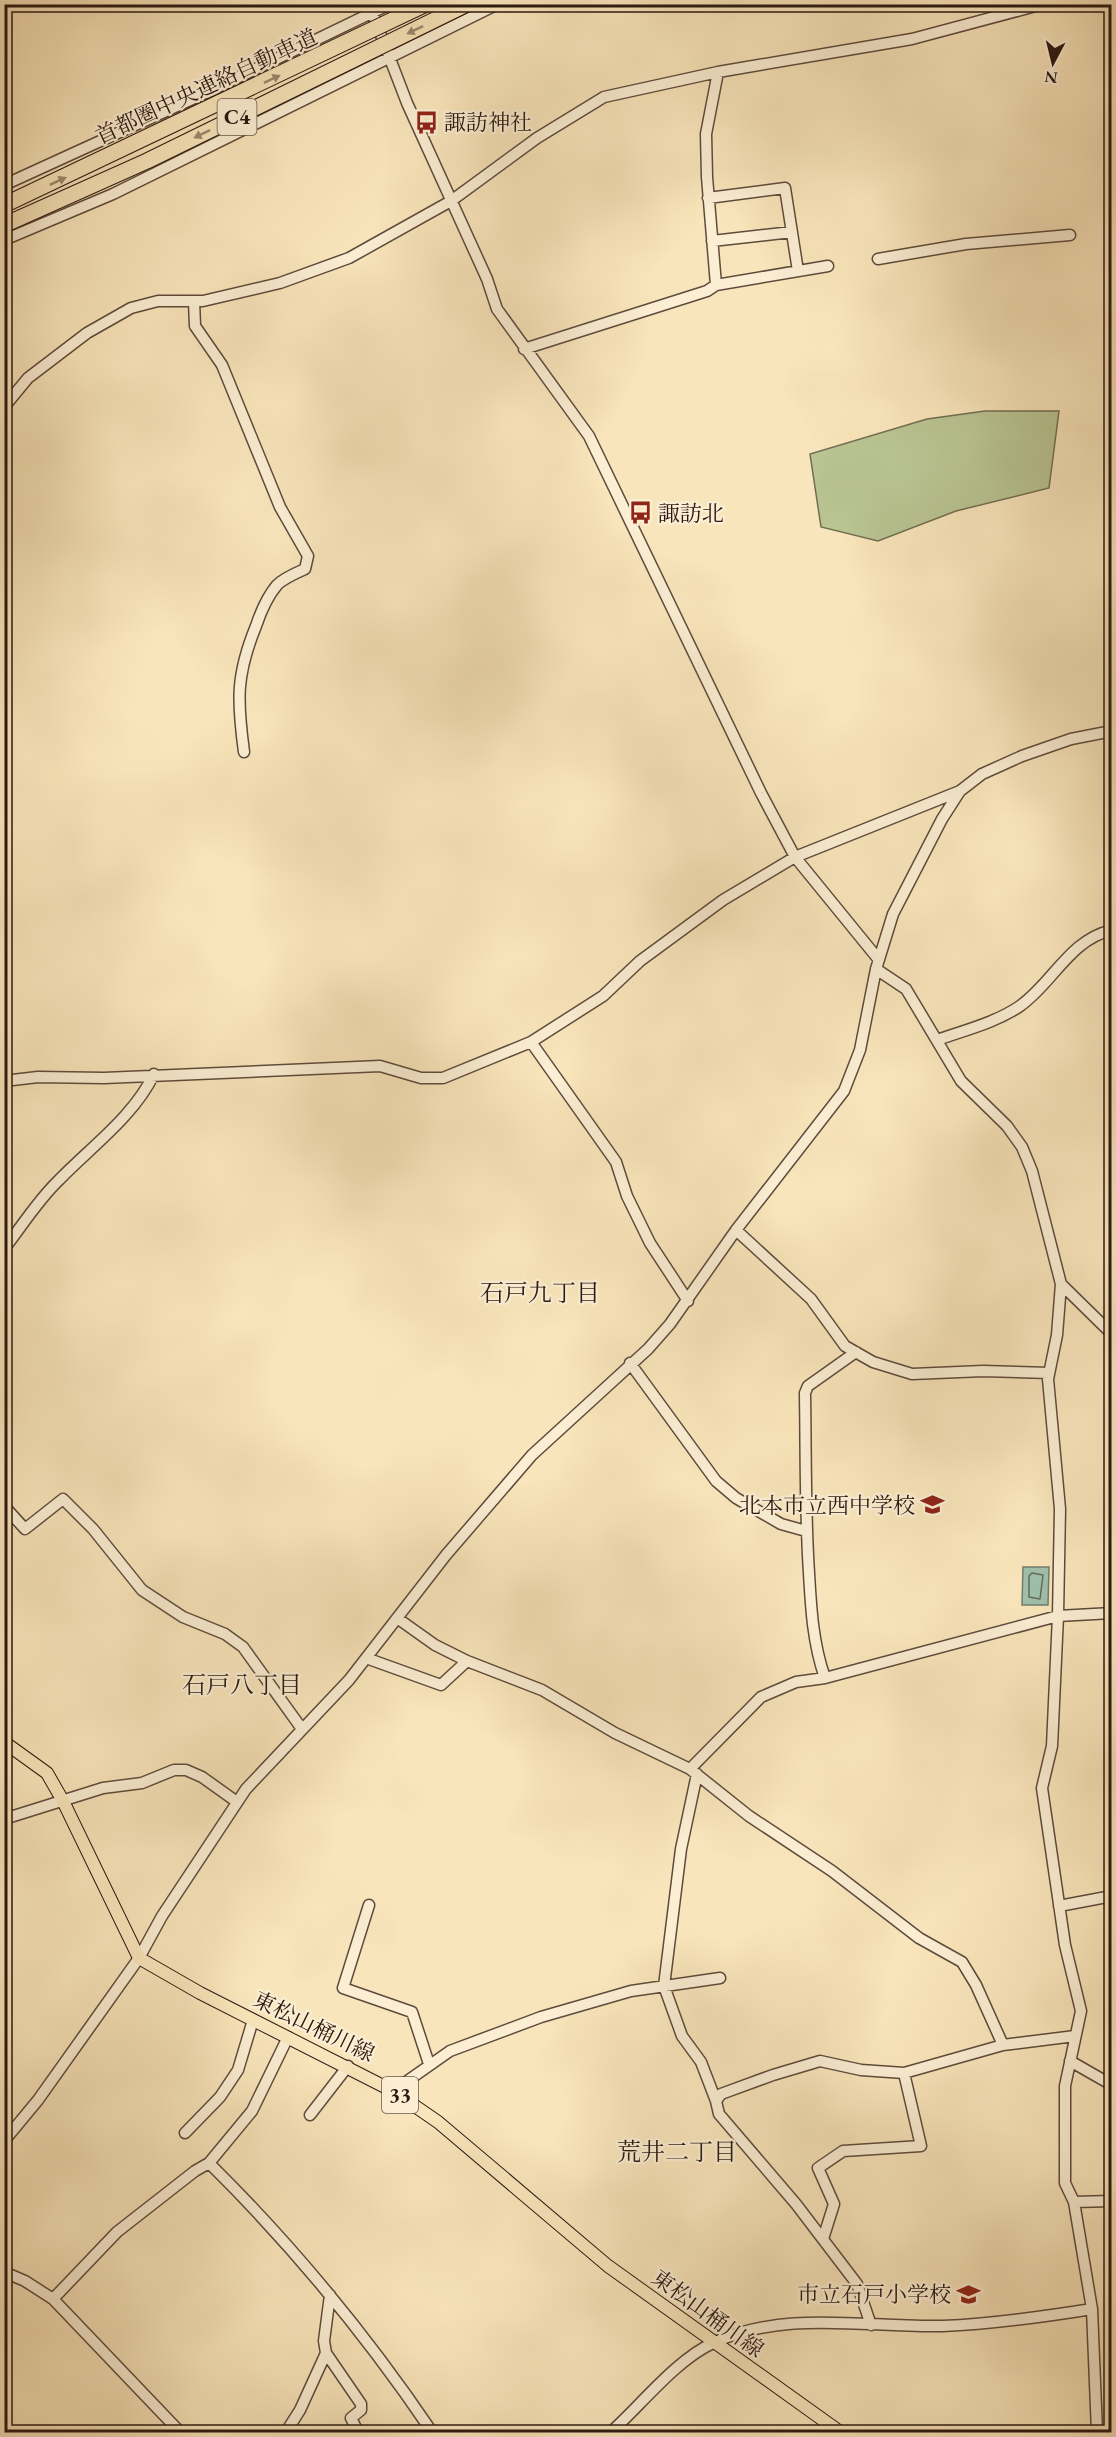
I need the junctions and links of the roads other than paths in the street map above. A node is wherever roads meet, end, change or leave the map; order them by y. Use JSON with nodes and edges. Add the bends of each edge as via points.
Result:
{"nodes":[{"id":1,"x":390,"y":4,"type":"edge"},
{"id":2,"x":426,"y":4,"type":"edge"},
{"id":3,"x":467,"y":4,"type":"edge"},
{"id":4,"x":498,"y":4,"type":"edge"},
{"id":5,"x":1043,"y":4,"type":"edge"},
{"id":6,"x":371,"y":9,"type":"edge"},
{"id":7,"x":390,"y":59,"type":"junction"},
{"id":8,"x":718,"y":72,"type":"junction"},
{"id":9,"x":4,"y":185,"type":"edge"},
{"id":10,"x":708,"y":198,"type":"junction"},
{"id":11,"x":451,"y":201,"type":"junction"},
{"id":12,"x":4,"y":205,"type":"edge"},
{"id":13,"x":4,"y":225,"type":"edge"},
{"id":14,"x":792,"y":232,"type":"junction"},
{"id":15,"x":1070,"y":235,"type":"dead end"},
{"id":16,"x":4,"y":240,"type":"edge"},
{"id":17,"x":712,"y":241,"type":"junction"},
{"id":18,"x":878,"y":259,"type":"dead end"},
{"id":19,"x":828,"y":266,"type":"dead end"},
{"id":20,"x":798,"y":271,"type":"junction"},
{"id":21,"x":716,"y":285,"type":"junction"},
{"id":22,"x":194,"y":301,"type":"junction"},
{"id":23,"x":524,"y":349,"type":"junction"},
{"id":24,"x":4,"y":407,"type":"edge"},
{"id":25,"x":1112,"y":731,"type":"edge"},
{"id":26,"x":244,"y":752,"type":"dead end"},
{"id":27,"x":960,"y":791,"type":"junction"},
{"id":28,"x":795,"y":857,"type":"junction"},
{"id":29,"x":1112,"y":930,"type":"edge"},
{"id":30,"x":878,"y":964,"type":"junction"},
{"id":31,"x":938,"y":1040,"type":"junction"},
{"id":32,"x":531,"y":1042,"type":"junction"},
{"id":33,"x":154,"y":1074,"type":"junction"},
{"id":34,"x":4,"y":1081,"type":"edge"},
{"id":35,"x":736,"y":1230,"type":"junction"},
{"id":36,"x":4,"y":1249,"type":"edge"},
{"id":37,"x":1061,"y":1284,"type":"junction"},
{"id":38,"x":688,"y":1301,"type":"junction"},
{"id":39,"x":1112,"y":1334,"type":"edge"},
{"id":40,"x":856,"y":1352,"type":"junction"},
{"id":41,"x":630,"y":1363,"type":"junction"},
{"id":42,"x":1049,"y":1373,"type":"junction"},
{"id":43,"x":4,"y":1506,"type":"edge"},
{"id":44,"x":806,"y":1531,"type":"junction"},
{"id":45,"x":1112,"y":1613,"type":"edge"},
{"id":46,"x":1058,"y":1616,"type":"junction"},
{"id":47,"x":397,"y":1618,"type":"junction"},
{"id":48,"x":366,"y":1658,"type":"junction"},
{"id":49,"x":467,"y":1661,"type":"junction"},
{"id":50,"x":825,"y":1678,"type":"junction"},
{"id":51,"x":302,"y":1729,"type":"junction"},
{"id":52,"x":4,"y":1742,"type":"edge"},
{"id":53,"x":693,"y":1772,"type":"junction"},
{"id":54,"x":63,"y":1801,"type":"junction"},
{"id":55,"x":237,"y":1802,"type":"junction"},
{"id":56,"x":4,"y":1819,"type":"edge"},
{"id":57,"x":1112,"y":1896,"type":"edge"},
{"id":58,"x":369,"y":1905,"type":"dead end"},
{"id":59,"x":1059,"y":1906,"type":"junction"},
{"id":60,"x":139,"y":1959,"type":"junction"},
{"id":61,"x":720,"y":1978,"type":"dead end"},
{"id":62,"x":664,"y":1986,"type":"junction"},
{"id":63,"x":253,"y":2020,"type":"junction"},
{"id":64,"x":1075,"y":2036,"type":"junction"},
{"id":65,"x":288,"y":2037,"type":"junction"},
{"id":66,"x":1003,"y":2045,"type":"junction"},
{"id":67,"x":1070,"y":2061,"type":"junction"},
{"id":68,"x":429,"y":2064,"type":"junction"},
{"id":69,"x":348,"y":2066,"type":"junction"},
{"id":70,"x":904,"y":2073,"type":"junction"},
{"id":71,"x":1112,"y":2085,"type":"edge"},
{"id":72,"x":393,"y":2091,"type":"junction"},
{"id":73,"x":716,"y":2101,"type":"junction"},
{"id":74,"x":310,"y":2115,"type":"dead end"},
{"id":75,"x":185,"y":2133,"type":"dead end"},
{"id":76,"x":4,"y":2141,"type":"edge"},
{"id":77,"x":209,"y":2163,"type":"junction"},
{"id":78,"x":1112,"y":2201,"type":"edge"},
{"id":79,"x":1074,"y":2202,"type":"junction"},
{"id":80,"x":823,"y":2239,"type":"junction"},
{"id":81,"x":4,"y":2272,"type":"edge"},
{"id":82,"x":330,"y":2295,"type":"junction"},
{"id":83,"x":53,"y":2299,"type":"junction"},
{"id":84,"x":1092,"y":2309,"type":"junction"},
{"id":85,"x":871,"y":2325,"type":"junction"},
{"id":86,"x":713,"y":2343,"type":"junction"},
{"id":87,"x":326,"y":2353,"type":"junction"},
{"id":88,"x":180,"y":2433,"type":"edge"},
{"id":89,"x":286,"y":2433,"type":"edge"},
{"id":90,"x":358,"y":2433,"type":"edge"},
{"id":91,"x":432,"y":2433,"type":"edge"},
{"id":92,"x":611,"y":2433,"type":"edge"},
{"id":93,"x":840,"y":2433,"type":"edge"},
{"id":94,"x":1097,"y":2433,"type":"edge"}],
"edges":[{"from":1,"to":6,"type":"street"},
{"from":12,"to":2,"type":"highway","name":"首都圏中央連絡自動車道","number":"C4","one_way":true,"bridge":true},
{"from":3,"to":13,"type":"highway","name":"首都圏中央連絡自動車道","number":"C4","one_way":true,"bridge":true,"via":[[147,161]]},
{"from":4,"to":7,"type":"street"},
{"from":5,"to":8,"type":"street","via":[[912,39]]},
{"from":6,"to":7,"type":"street"},
{"from":6,"to":9,"type":"street"},
{"from":7,"to":11,"type":"street"},
{"from":7,"to":16,"type":"street","via":[[113,194]]},
{"from":8,"to":10,"type":"street","via":[[706,134]]},
{"from":8,"to":11,"type":"street","via":[[622,92],[591,103]]},
{"from":10,"to":14,"type":"street","via":[[785,188]]},
{"from":10,"to":17,"type":"street"},
{"from":11,"to":22,"type":"street","via":[[349,258],[280,283]]},
{"from":11,"to":23,"type":"street","via":[[497,309]]},
{"from":14,"to":17,"type":"street"},
{"from":14,"to":20,"type":"street"},
{"from":15,"to":18,"type":"street","via":[[966,244]]},
{"from":17,"to":21,"type":"street"},
{"from":19,"to":20,"type":"street"},
{"from":20,"to":21,"type":"street"},
{"from":21,"to":23,"type":"street"},
{"from":22,"to":24,"type":"street","via":[[158,301],[131,308],[87,333],[28,378]]},
{"from":22,"to":26,"type":"street","via":[[195,326],[222,365],[280,507],[308,556],[304,568],[278,584],[263,606],[246,649],[240,673],[239,717]]},
{"from":23,"to":28,"type":"street","via":[[594,444]]},
{"from":25,"to":27,"type":"street","via":[[1071,739],[1022,756],[982,774]]},
{"from":27,"to":28,"type":"street"},
{"from":27,"to":30,"type":"street","via":[[893,915]]},
{"from":28,"to":30,"type":"street"},
{"from":28,"to":32,"type":"street","via":[[723,900],[640,962],[603,996]]},
{"from":29,"to":31,"type":"street","via":[[1087,939],[1022,1005],[1002,1017]]},
{"from":30,"to":31,"type":"street","via":[[906,989]]},
{"from":30,"to":35,"type":"street","via":[[860,1050],[844,1091]]},
{"from":31,"to":37,"type":"street","via":[[961,1081],[1007,1126],[1022,1147],[1032,1171]]},
{"from":32,"to":33,"type":"street","via":[[443,1078],[421,1078],[380,1066]]},
{"from":32,"to":38,"type":"street","via":[[616,1162],[650,1244]]},
{"from":33,"to":34,"type":"street"},
{"from":33,"to":36,"type":"street","via":[[146,1090],[57,1182]]},
{"from":35,"to":38,"type":"street"},
{"from":35,"to":40,"type":"street","via":[[811,1299],[845,1346]]},
{"from":37,"to":39,"type":"street"},
{"from":37,"to":42,"type":"street"},
{"from":38,"to":41,"type":"street","via":[[648,1349]]},
{"from":40,"to":42,"type":"street","via":[[873,1362],[912,1374]]},
{"from":40,"to":44,"type":"street","via":[[808,1386],[805,1393]]},
{"from":41,"to":44,"type":"street","via":[[716,1481],[736,1498],[781,1524]]},
{"from":41,"to":47,"type":"street","via":[[532,1455]]},
{"from":42,"to":46,"type":"street","via":[[1060,1509]]},
{"from":43,"to":51,"type":"street","via":[[25,1529],[63,1499],[142,1590],[183,1617],[225,1634],[243,1647]]},
{"from":44,"to":50,"type":"street","via":[[816,1652]]},
{"from":45,"to":46,"type":"street"},
{"from":46,"to":50,"type":"street"},
{"from":46,"to":59,"type":"street","via":[[1052,1746],[1042,1788]]},
{"from":47,"to":48,"type":"street"},
{"from":47,"to":49,"type":"street","via":[[435,1645]]},
{"from":48,"to":49,"type":"street","via":[[441,1684]]},
{"from":48,"to":51,"type":"street"},
{"from":49,"to":53,"type":"street","via":[[542,1690]]},
{"from":50,"to":53,"type":"street","via":[[796,1682],[761,1697]]},
{"from":51,"to":55,"type":"street"},
{"from":52,"to":54,"type":"main road","via":[[46,1773]]},
{"from":53,"to":62,"type":"street"},
{"from":53,"to":66,"type":"street","via":[[919,1938],[962,1962]]},
{"from":54,"to":55,"type":"street","via":[[186,1770]]},
{"from":54,"to":56,"type":"street"},
{"from":54,"to":60,"type":"main road"},
{"from":55,"to":60,"type":"street","via":[[162,1916]]},
{"from":57,"to":59,"type":"street"},
{"from":58,"to":68,"type":"street","via":[[343,1988],[412,2012]]},
{"from":59,"to":64,"type":"street","via":[[1081,2011]]},
{"from":60,"to":63,"type":"main road","name":"東松山桶川線","number":"33"},
{"from":60,"to":76,"type":"street"},
{"from":61,"to":62,"type":"street"},
{"from":62,"to":68,"type":"street","via":[[631,1991],[541,2017],[450,2051]]},
{"from":62,"to":73,"type":"street","via":[[682,2036],[701,2062]]},
{"from":63,"to":65,"type":"main road","name":"東松山桶川線","number":"33"},
{"from":63,"to":75,"type":"street","via":[[238,2070],[220,2097]]},
{"from":64,"to":66,"type":"street"},
{"from":64,"to":67,"type":"street"},
{"from":65,"to":69,"type":"main road","name":"東松山桶川線","number":"33"},
{"from":65,"to":77,"type":"street","via":[[252,2111]]},
{"from":66,"to":70,"type":"street"},
{"from":67,"to":71,"type":"street"},
{"from":67,"to":79,"type":"street","via":[[1065,2086],[1065,2183]]},
{"from":68,"to":72,"type":"street"},
{"from":69,"to":72,"type":"main road","name":"東松山桶川線","number":"33"},
{"from":69,"to":74,"type":"street"},
{"from":70,"to":73,"type":"street","via":[[861,2070],[820,2061],[721,2094]]},
{"from":70,"to":80,"type":"street","via":[[921,2146],[843,2151],[818,2168],[834,2204]]},
{"from":72,"to":86,"type":"main road","name":"東松山桶川線","number":"33","via":[[438,2122],[608,2266]]},
{"from":73,"to":80,"type":"street","via":[[719,2114]]},
{"from":77,"to":82,"type":"street","via":[[260,2213]]},
{"from":77,"to":83,"type":"street","via":[[117,2232]]},
{"from":78,"to":79,"type":"street"},
{"from":79,"to":84,"type":"street"},
{"from":80,"to":85,"type":"street","via":[[857,2284]]},
{"from":81,"to":83,"type":"street"},
{"from":82,"to":87,"type":"street"},
{"from":82,"to":91,"type":"street"},
{"from":83,"to":88,"type":"street"},
{"from":84,"to":85,"type":"street","via":[[1002,2323]]},
{"from":84,"to":94,"type":"street"},
{"from":85,"to":86,"type":"street","via":[[792,2322]]},
{"from":86,"to":92,"type":"street","via":[[688,2359]]},
{"from":86,"to":93,"type":"main road","name":"東松山桶川線","number":"33"},
{"from":87,"to":89,"type":"street"},
{"from":87,"to":90,"type":"street","via":[[361,2404],[361,2410],[351,2418]]}]}
